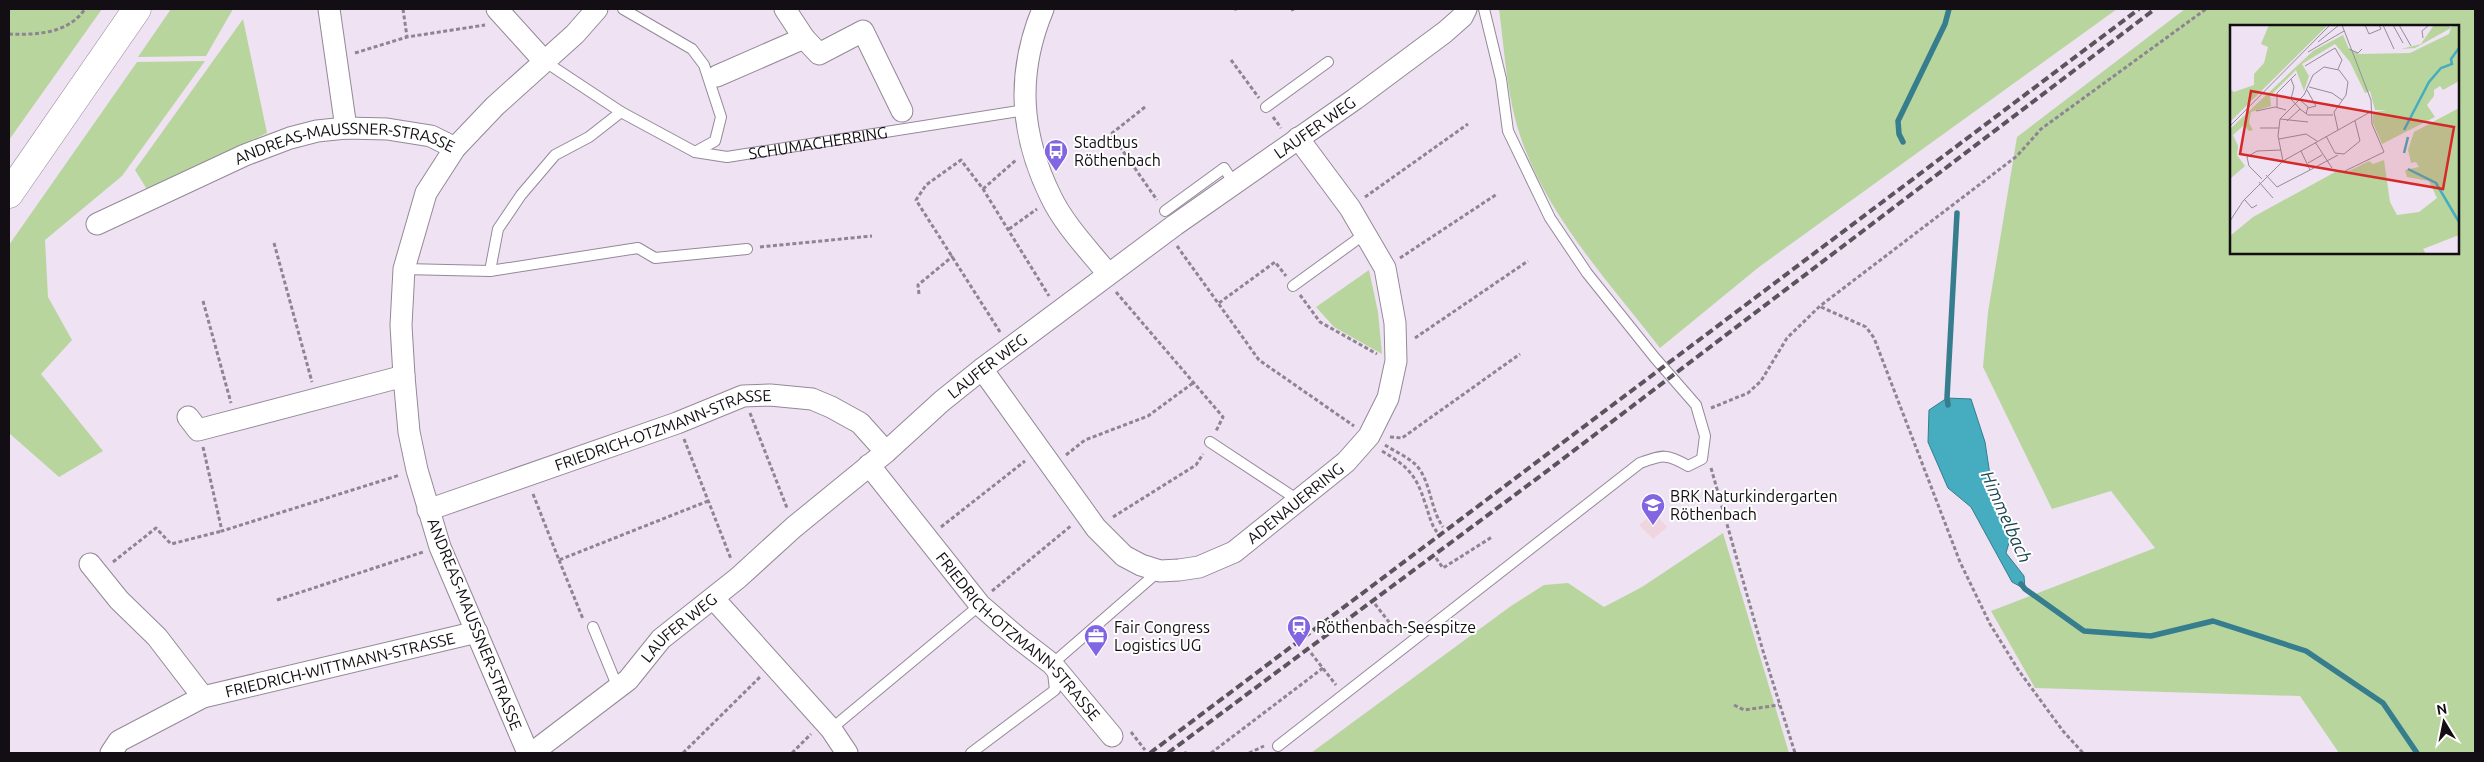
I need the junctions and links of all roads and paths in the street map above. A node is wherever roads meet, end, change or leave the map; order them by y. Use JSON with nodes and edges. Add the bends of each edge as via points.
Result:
{"nodes":[{"id":1,"x":85,"y":9,"type":"edge"},
{"id":2,"x":137,"y":9,"type":"edge"},
{"id":3,"x":328,"y":9,"type":"edge"},
{"id":4,"x":403,"y":9,"type":"edge"},
{"id":5,"x":597,"y":9,"type":"edge"},
{"id":6,"x":623,"y":9,"type":"edge"},
{"id":7,"x":785,"y":9,"type":"edge"},
{"id":8,"x":1042,"y":9,"type":"edge"},
{"id":9,"x":1466,"y":9,"type":"edge"},
{"id":10,"x":1484,"y":9,"type":"edge"},
{"id":11,"x":2206,"y":9,"type":"edge"},
{"id":12,"x":503,"y":15,"type":"edge"},
{"id":13,"x":9,"y":34,"type":"edge"},
{"id":14,"x":407,"y":37,"type":"junction"},
{"id":15,"x":804,"y":38,"type":"junction"},
{"id":16,"x":335,"y":59,"type":"junction"},
{"id":17,"x":544,"y":61,"type":"junction"},
{"id":18,"x":1328,"y":62,"type":"dead end"},
{"id":19,"x":717,"y":76,"type":"dead end"},
{"id":20,"x":1145,"y":106,"type":"dead end"},
{"id":21,"x":1266,"y":107,"type":"dead end"},
{"id":22,"x":1024,"y":110,"type":"junction"},
{"id":23,"x":902,"y":111,"type":"dead end"},
{"id":24,"x":621,"y":112,"type":"junction"},
{"id":25,"x":1468,"y":124,"type":"dead end"},
{"id":26,"x":346,"y":128,"type":"junction"},
{"id":27,"x":1298,"y":138,"type":"junction"},
{"id":28,"x":1031,"y":147,"type":"junction"},
{"id":29,"x":455,"y":148,"type":"junction"},
{"id":30,"x":695,"y":152,"type":"junction"},
{"id":31,"x":983,"y":190,"type":"junction"},
{"id":32,"x":9,"y":194,"type":"edge"},
{"id":33,"x":1497,"y":194,"type":"dead end"},
{"id":34,"x":1052,"y":199,"type":"junction"},
{"id":35,"x":1350,"y":208,"type":"junction"},
{"id":36,"x":1165,"y":222,"type":"junction"},
{"id":37,"x":97,"y":224,"type":"dead end"},
{"id":38,"x":1009,"y":229,"type":"junction"},
{"id":39,"x":1366,"y":232,"type":"junction"},
{"id":40,"x":872,"y":236,"type":"dead end"},
{"id":41,"x":274,"y":243,"type":"dead end"},
{"id":42,"x":747,"y":248,"type":"joint"},
{"id":43,"x":953,"y":256,"type":"junction"},
{"id":44,"x":1528,"y":261,"type":"dead end"},
{"id":45,"x":1385,"y":268,"type":"junction"},
{"id":46,"x":404,"y":269,"type":"junction"},
{"id":47,"x":490,"y":271,"type":"junction"},
{"id":48,"x":1106,"y":276,"type":"junction"},
{"id":49,"x":1293,"y":286,"type":"junction"},
{"id":50,"x":919,"y":294,"type":"dead end"},
{"id":51,"x":203,"y":301,"type":"dead end"},
{"id":52,"x":1219,"y":303,"type":"junction"},
{"id":53,"x":1820,"y":306,"type":"junction"},
{"id":54,"x":1058,"y":312,"type":"junction"},
{"id":55,"x":1010,"y":348,"type":"junction"},
{"id":56,"x":1520,"y":354,"type":"dead end"},
{"id":57,"x":1396,"y":356,"type":"junction"},
{"id":58,"x":982,"y":369,"type":"junction"},
{"id":59,"x":404,"y":376,"type":"junction"},
{"id":60,"x":1193,"y":383,"type":"junction"},
{"id":61,"x":743,"y":396,"type":"junction"},
{"id":62,"x":316,"y":400,"type":"junction"},
{"id":63,"x":1696,"y":405,"type":"junction"},
{"id":64,"x":235,"y":421,"type":"junction"},
{"id":65,"x":677,"y":423,"type":"junction"},
{"id":66,"x":193,"y":424,"type":"joint"},
{"id":67,"x":1369,"y":436,"type":"junction"},
{"id":68,"x":1705,"y":436,"type":"junction"},
{"id":69,"x":1210,"y":442,"type":"junction"},
{"id":70,"x":1040,"y":449,"type":"junction"},
{"id":71,"x":886,"y":452,"type":"junction"},
{"id":72,"x":869,"y":465,"type":"junction"},
{"id":73,"x":1052,"y":466,"type":"junction"},
{"id":74,"x":417,"y":470,"type":"junction"},
{"id":75,"x":526,"y":477,"type":"junction"},
{"id":76,"x":1298,"y":500,"type":"junction"},
{"id":77,"x":708,"y":501,"type":"junction"},
{"id":78,"x":428,"y":510,"type":"junction"},
{"id":79,"x":1091,"y":521,"type":"junction"},
{"id":80,"x":794,"y":527,"type":"junction"},
{"id":81,"x":1443,"y":527,"type":"dead end"},
{"id":82,"x":222,"y":531,"type":"junction"},
{"id":83,"x":1437,"y":532,"type":"dead end"},
{"id":84,"x":1492,"y":537,"type":"dead end"},
{"id":85,"x":927,"y":538,"type":"junction"},
{"id":86,"x":440,"y":547,"type":"junction"},
{"id":87,"x":1436,"y":558,"type":"dead end"},
{"id":88,"x":94,"y":569,"type":"joint"},
{"id":89,"x":1160,"y":571,"type":"junction"},
{"id":90,"x":738,"y":578,"type":"junction"},
{"id":91,"x":714,"y":599,"type":"junction"},
{"id":92,"x":277,"y":600,"type":"dead end"},
{"id":93,"x":979,"y":603,"type":"junction"},
{"id":94,"x":1375,"y":604,"type":"dead end"},
{"id":95,"x":593,"y":627,"type":"dead end"},
{"id":96,"x":477,"y":632,"type":"junction"},
{"id":97,"x":1407,"y":646,"type":"junction"},
{"id":98,"x":1311,"y":653,"type":"dead end"},
{"id":99,"x":773,"y":664,"type":"junction"},
{"id":100,"x":1052,"y":664,"type":"junction"},
{"id":101,"x":1323,"y":668,"type":"junction"},
{"id":102,"x":618,"y":688,"type":"junction"},
{"id":103,"x":1344,"y":696,"type":"junction"},
{"id":104,"x":202,"y":697,"type":"junction"},
{"id":105,"x":1734,"y":705,"type":"dead end"},
{"id":106,"x":1780,"y":705,"type":"junction"},
{"id":107,"x":827,"y":725,"type":"junction"},
{"id":108,"x":1118,"y":734,"type":"joint"},
{"id":109,"x":1278,"y":746,"type":"dead end"},
{"id":110,"x":1145,"y":750,"type":"dead end"},
{"id":111,"x":111,"y":753,"type":"edge"},
{"id":112,"x":530,"y":753,"type":"edge"},
{"id":113,"x":683,"y":753,"type":"edge"},
{"id":114,"x":792,"y":753,"type":"edge"},
{"id":115,"x":847,"y":753,"type":"edge"},
{"id":116,"x":971,"y":753,"type":"edge"},
{"id":117,"x":1211,"y":753,"type":"edge"},
{"id":118,"x":1795,"y":753,"type":"edge"},
{"id":119,"x":2083,"y":753,"type":"edge"}],
"edges":[{"from":1,"to":13,"type":"path","via":[[67,26],[40,35]]},
{"from":2,"to":32,"type":"main road"},
{"from":3,"to":16,"type":"street"},
{"from":4,"to":14,"type":"path"},
{"from":5,"to":17,"type":"street"},
{"from":6,"to":30,"type":"lane","via":[[692,50],[704,64],[721,117],[715,141]]},
{"from":7,"to":15,"type":"street"},
{"from":8,"to":22,"type":"street","via":[[1032,34],[1026,67]]},
{"from":9,"to":27,"type":"street","name":"LAUFER WEG","via":[[1445,32]]},
{"from":10,"to":63,"type":"lane","via":[[1501,80],[1508,131],[1550,218],[1586,273]]},
{"from":11,"to":53,"type":"path","via":[[2041,129],[2017,156]]},
{"from":12,"to":14,"type":"path"},
{"from":12,"to":17,"type":"street","name":"SCHUMACHERRING"},
{"from":14,"to":16,"type":"path"},
{"from":15,"to":19,"type":"street"},
{"from":15,"to":23,"type":"street","via":[[819,54],[863,30]]},
{"from":16,"to":26,"type":"street"},
{"from":17,"to":24,"type":"lane","name":"SCHUMACHERRING"},
{"from":17,"to":29,"type":"street","via":[[494,106]]},
{"from":18,"to":21,"type":"lane"},
{"from":20,"to":36,"type":"path","via":[[1111,134]]},
{"from":22,"to":28,"type":"street"},
{"from":22,"to":30,"type":"lane","name":"SCHUMACHERRING","via":[[727,157]]},
{"from":24,"to":30,"type":"lane","name":"SCHUMACHERRING"},
{"from":24,"to":47,"type":"lane","via":[[589,137],[555,155],[520,195],[498,229]]},
{"from":25,"to":35,"type":"path"},
{"from":26,"to":29,"type":"street","name":"ANDREAS-MAUSSNER-STRASSE","via":[[387,129],[431,136]]},
{"from":26,"to":37,"type":"street","name":"ANDREAS-MAUSSNER-STRASSE","via":[[290,138],[245,155]]},
{"from":27,"to":35,"type":"street","name":"ADENAUERRING"},
{"from":27,"to":36,"type":"street","name":"LAUFER WEG","via":[[1234,183]]},
{"from":28,"to":31,"type":"path"},
{"from":28,"to":34,"type":"street"},
{"from":29,"to":46,"type":"street","name":"ANDREAS-MAUSSNER-STRASSE","via":[[426,192]]},
{"from":31,"to":38,"type":"path"},
{"from":31,"to":43,"type":"path","via":[[961,160],[926,185],[916,200]]},
{"from":33,"to":45,"type":"path"},
{"from":34,"to":38,"type":"path"},
{"from":34,"to":48,"type":"street"},
{"from":35,"to":39,"type":"street","name":"ADENAUERRING"},
{"from":36,"to":48,"type":"street","name":"LAUFER WEG"},
{"from":36,"to":52,"type":"path"},
{"from":38,"to":54,"type":"path"},
{"from":39,"to":45,"type":"street","name":"ADENAUERRING"},
{"from":39,"to":49,"type":"lane"},
{"from":40,"to":42,"type":"path"},
{"from":41,"to":62,"type":"path"},
{"from":42,"to":47,"type":"lane","via":[[655,258],[638,248]]},
{"from":43,"to":50,"type":"path","via":[[918,285]]},
{"from":43,"to":55,"type":"path"},
{"from":44,"to":57,"type":"path"},
{"from":45,"to":57,"type":"street","name":"ADENAUERRING","via":[[1391,295]]},
{"from":46,"to":47,"type":"lane"},
{"from":46,"to":59,"type":"street","name":"ANDREAS-MAUSSNER-STRASSE","via":[[401,325]]},
{"from":48,"to":54,"type":"street","name":"LAUFER WEG"},
{"from":48,"to":60,"type":"path"},
{"from":49,"to":52,"type":"path","via":[[1275,262]]},
{"from":49,"to":57,"type":"path","via":[[1320,322],[1376,354]]},
{"from":51,"to":64,"type":"path"},
{"from":52,"to":67,"type":"path","via":[[1259,360]]},
{"from":53,"to":63,"type":"path","via":[[1787,338],[1761,381],[1748,393],[1713,408]]},
{"from":53,"to":119,"type":"path","via":[[1866,327],[1874,338],[1960,562],[1990,624],[2019,671]]},
{"from":54,"to":55,"type":"street","name":"LAUFER WEG"},
{"from":55,"to":58,"type":"street","name":"LAUFER WEG"},
{"from":56,"to":67,"type":"path","via":[[1402,438]]},
{"from":57,"to":67,"type":"street","name":"ADENAUERRING","via":[[1388,398]]},
{"from":58,"to":70,"type":"street","name":"ADENAUERRING"},
{"from":58,"to":71,"type":"street","name":"LAUFER WEG"},
{"from":59,"to":62,"type":"street"},
{"from":59,"to":74,"type":"street","name":"ANDREAS-MAUSSNER-STRASSE","via":[[409,432]]},
{"from":60,"to":69,"type":"path","via":[[1223,417]]},
{"from":60,"to":73,"type":"path","via":[[1148,416],[1085,440]]},
{"from":61,"to":65,"type":"street","name":"FRIEDRICH-OTZMANN-STRASSE"},
{"from":61,"to":71,"type":"street","name":"FRIEDRICH-OTZMANN-STRASSE","via":[[812,399],[860,423]]},
{"from":61,"to":80,"type":"path"},
{"from":62,"to":64,"type":"street"},
{"from":63,"to":68,"type":"lane"},
{"from":64,"to":66,"type":"street"},
{"from":65,"to":75,"type":"street","name":"FRIEDRICH-OTZMANN-STRASSE"},
{"from":65,"to":77,"type":"path"},
{"from":66,"to":82,"type":"path"},
{"from":67,"to":76,"type":"street","name":"ADENAUERRING","via":[[1346,462]]},
{"from":67,"to":81,"type":"path","via":[[1415,464],[1424,478]]},
{"from":67,"to":83,"type":"path","via":[[1373,445],[1409,469]]},
{"from":68,"to":97,"type":"lane","via":[[1702,459],[1688,466],[1674,457],[1661,455],[1640,463]]},
{"from":68,"to":106,"type":"path","via":[[1715,486]]},
{"from":69,"to":76,"type":"lane"},
{"from":69,"to":79,"type":"path","via":[[1196,466]]},
{"from":70,"to":73,"type":"street","name":"ADENAUERRING"},
{"from":70,"to":85,"type":"path"},
{"from":71,"to":72,"type":"street","name":"LAUFER WEG"},
{"from":72,"to":80,"type":"street","name":"LAUFER WEG"},
{"from":72,"to":85,"type":"street","name":"FRIEDRICH-OTZMANN-STRASSE"},
{"from":73,"to":79,"type":"street","name":"ADENAUERRING"},
{"from":74,"to":78,"type":"street","name":"ANDREAS-MAUSSNER-STRASSE"},
{"from":74,"to":82,"type":"path"},
{"from":75,"to":77,"type":"path","via":[[559,560]]},
{"from":75,"to":78,"type":"street","name":"FRIEDRICH-OTZMANN-STRASSE"},
{"from":76,"to":89,"type":"street","name":"ADENAUERRING","via":[[1234,552],[1199,567]]},
{"from":77,"to":90,"type":"path"},
{"from":78,"to":86,"type":"street","name":"ANDREAS-MAUSSNER-STRASSE"},
{"from":79,"to":89,"type":"street","name":"ADENAUERRING","via":[[1124,556]]},
{"from":79,"to":93,"type":"path"},
{"from":80,"to":90,"type":"street","name":"LAUFER WEG"},
{"from":82,"to":88,"type":"path","via":[[171,544],[156,528]]},
{"from":84,"to":87,"type":"path","via":[[1443,568]]},
{"from":85,"to":93,"type":"street","name":"FRIEDRICH-OTZMANN-STRASSE"},
{"from":86,"to":92,"type":"path"},
{"from":86,"to":96,"type":"street","name":"ANDREAS-MAUSSNER-STRASSE"},
{"from":88,"to":104,"type":"street","name":"FRIEDRICH-WITTMANN-STRASSE","via":[[119,600],[157,637]]},
{"from":89,"to":100,"type":"lane"},
{"from":90,"to":91,"type":"street","name":"LAUFER WEG"},
{"from":91,"to":99,"type":"street"},
{"from":91,"to":102,"type":"street","name":"LAUFER WEG","via":[[661,639]]},
{"from":93,"to":100,"type":"street","name":"FRIEDRICH-OTZMANN-STRASSE"},
{"from":93,"to":107,"type":"lane"},
{"from":94,"to":97,"type":"path"},
{"from":95,"to":102,"type":"lane"},
{"from":96,"to":104,"type":"street","name":"FRIEDRICH-WITTMANN-STRASSE"},
{"from":96,"to":112,"type":"street","name":"ANDREAS-MAUSSNER-STRASSE"},
{"from":97,"to":103,"type":"lane"},
{"from":98,"to":101,"type":"path"},
{"from":99,"to":107,"type":"street"},
{"from":99,"to":113,"type":"path"},
{"from":100,"to":108,"type":"street","name":"FRIEDRICH-OTZMANN-STRASSE"},
{"from":100,"to":116,"type":"lane","via":[[1055,690]]},
{"from":101,"to":103,"type":"path"},
{"from":101,"to":117,"type":"path"},
{"from":102,"to":112,"type":"street","name":"LAUFER WEG"},
{"from":103,"to":109,"type":"lane"},
{"from":104,"to":111,"type":"street","name":"FRIEDRICH-WITTMANN-STRASSE","via":[[119,740]]},
{"from":105,"to":106,"type":"path","via":[[1744,710]]},
{"from":106,"to":118,"type":"path"},
{"from":107,"to":114,"type":"path"},
{"from":107,"to":115,"type":"street"},
{"from":108,"to":110,"type":"path"}]}
